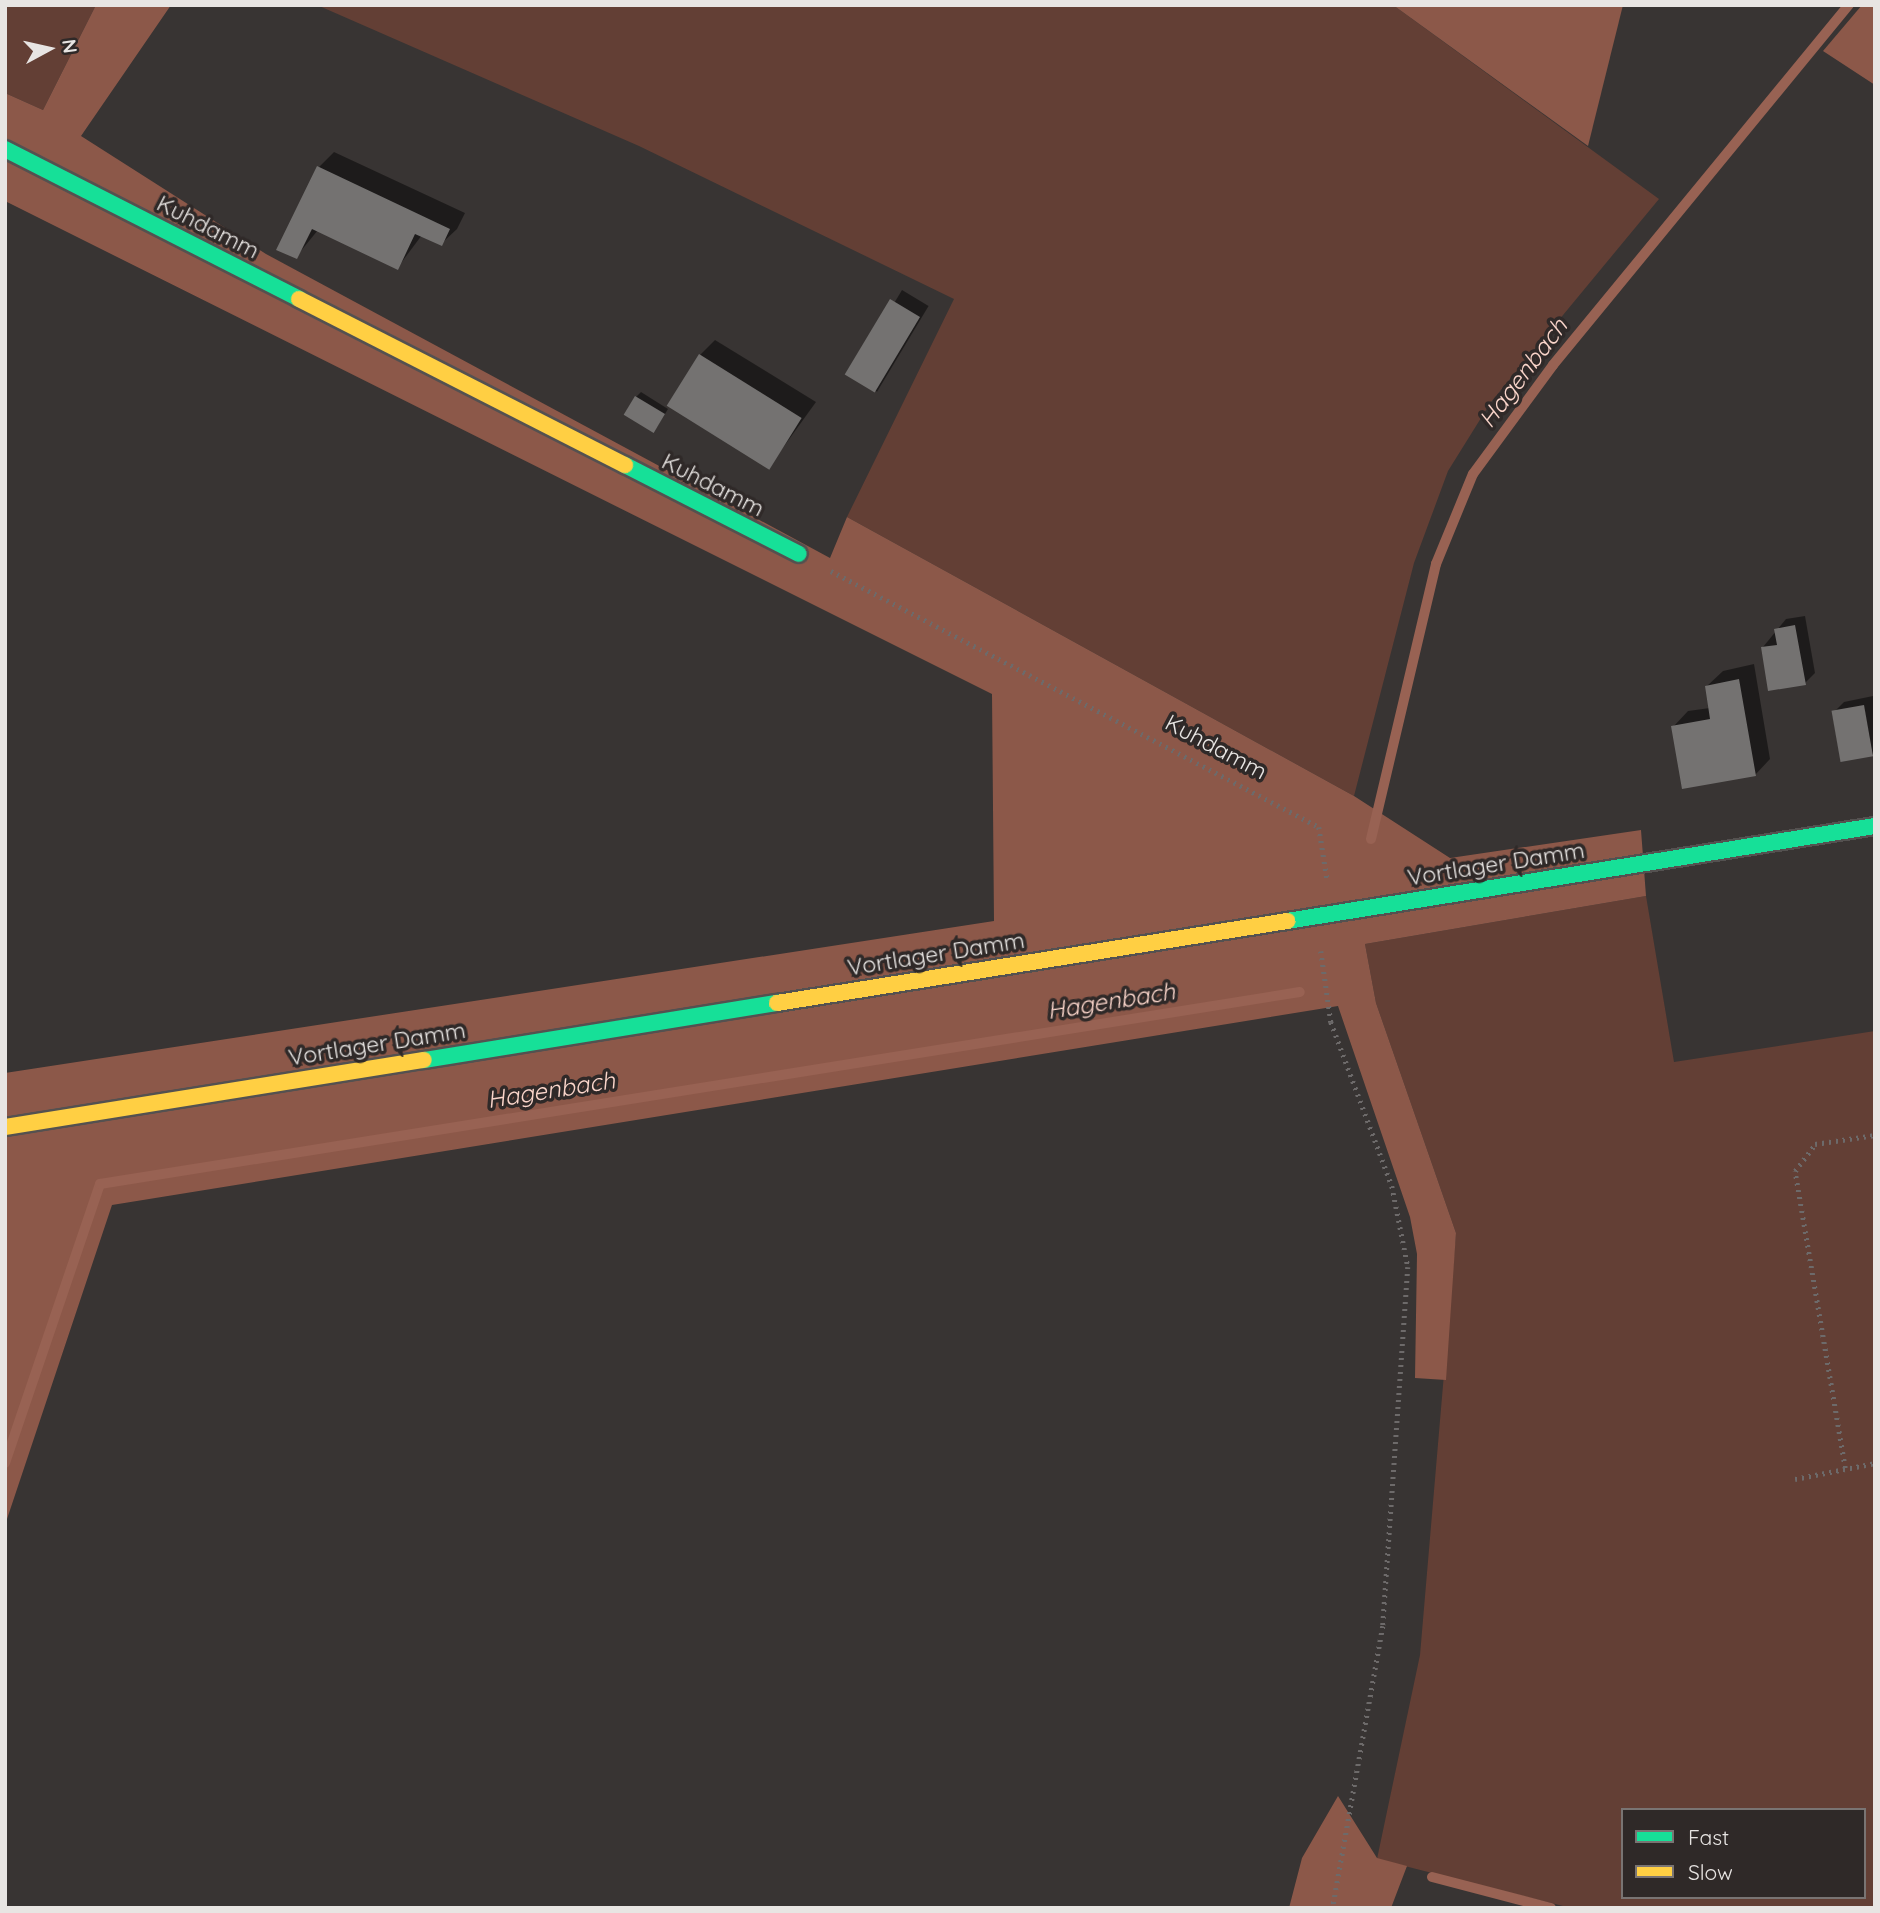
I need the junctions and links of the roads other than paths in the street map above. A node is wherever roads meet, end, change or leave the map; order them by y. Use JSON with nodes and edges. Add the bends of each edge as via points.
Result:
{"nodes":[{"id":1,"x":5,"y":149,"type":"edge"},
{"id":2,"x":799,"y":554,"type":"road end"},
{"id":3,"x":1875,"y":826,"type":"edge"},
{"id":4,"x":5,"y":1127,"type":"edge"}],
"edges":[{"from":1,"to":2,"type":"street","name":"Kuhdamm"},
{"from":3,"to":4,"type":"street","name":"Vortlager Damm"}]}
